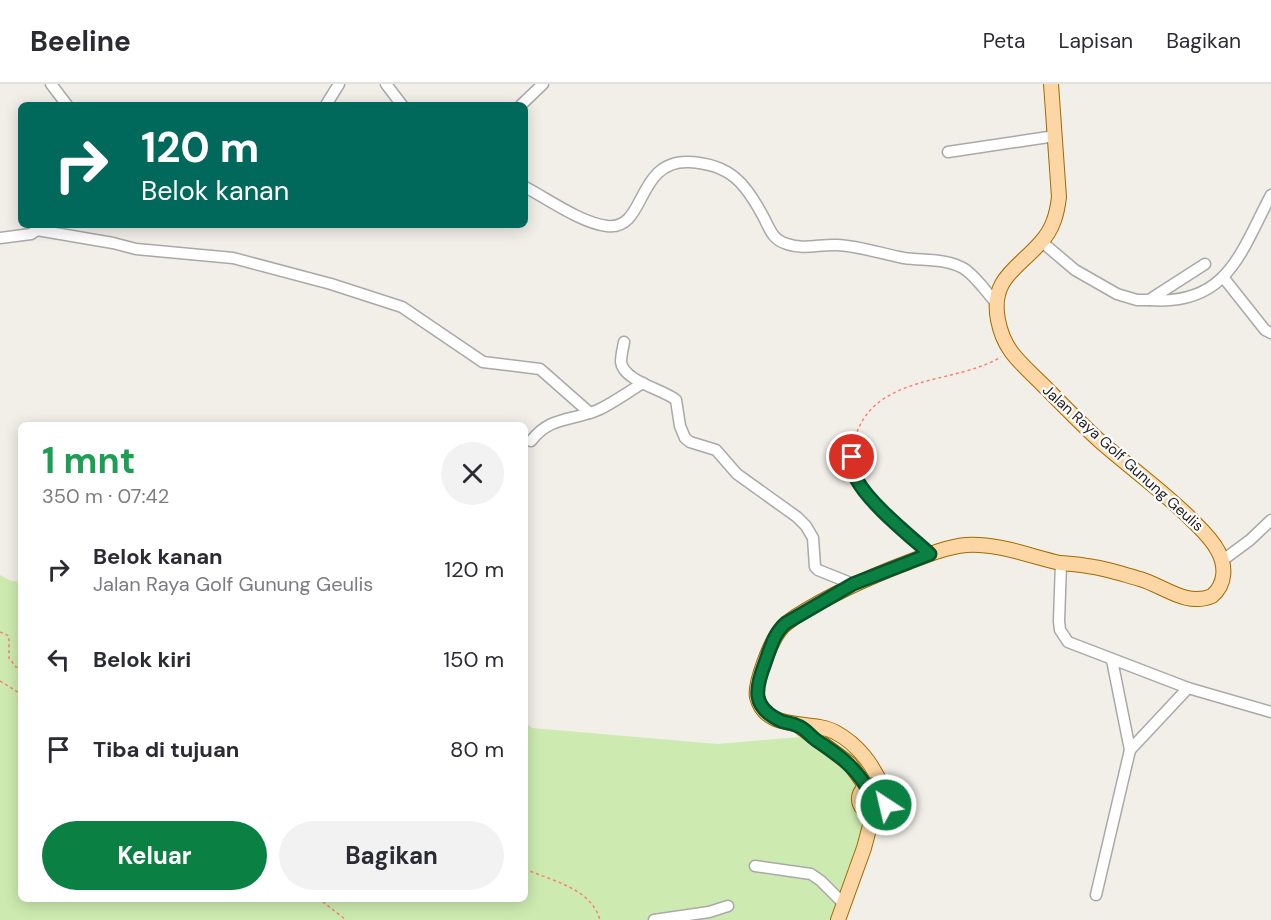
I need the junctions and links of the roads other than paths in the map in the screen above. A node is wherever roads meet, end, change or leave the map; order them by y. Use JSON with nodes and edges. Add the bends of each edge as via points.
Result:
{"nodes":[{"id":1,"x":51,"y":84,"type":"edge"},
{"id":2,"x":339,"y":84,"type":"edge"},
{"id":3,"x":386,"y":84,"type":"edge"},
{"id":4,"x":543,"y":84,"type":"edge"},
{"id":5,"x":1051,"y":84,"type":"edge"},
{"id":6,"x":65,"y":102,"type":"edge"},
{"id":7,"x":328,"y":102,"type":"edge"},
{"id":8,"x":400,"y":102,"type":"edge"},
{"id":9,"x":524,"y":102,"type":"edge"},
{"id":10,"x":1055,"y":136,"type":"junction"},
{"id":11,"x":948,"y":152,"type":"dead end"},
{"id":12,"x":528,"y":189,"type":"edge"},
{"id":13,"x":1271,"y":195,"type":"edge"},
{"id":14,"x":38,"y":228,"type":"edge"},
{"id":15,"x":0,"y":238,"type":"edge"},
{"id":16,"x":1042,"y":242,"type":"junction"},
{"id":17,"x":1205,"y":264,"type":"dead end"},
{"id":18,"x":1223,"y":277,"type":"junction"},
{"id":19,"x":1149,"y":300,"type":"junction"},
{"id":20,"x":997,"y":304,"type":"junction"},
{"id":21,"x":1271,"y":333,"type":"edge"},
{"id":22,"x":624,"y":342,"type":"dead end"},
{"id":23,"x":643,"y":383,"type":"junction"},
{"id":24,"x":590,"y":413,"type":"junction"},
{"id":25,"x":531,"y":441,"type":"dead end"},
{"id":26,"x":855,"y":442,"type":"road end"},
{"id":27,"x":1271,"y":520,"type":"edge"},
{"id":28,"x":930,"y":554,"type":"junction"},
{"id":29,"x":1222,"y":560,"type":"junction"},
{"id":30,"x":1061,"y":563,"type":"junction"},
{"id":31,"x":853,"y":584,"type":"junction"},
{"id":32,"x":1112,"y":660,"type":"junction"},
{"id":33,"x":1188,"y":688,"type":"junction"},
{"id":34,"x":1271,"y":712,"type":"edge"},
{"id":35,"x":799,"y":726,"type":"junction"},
{"id":36,"x":1130,"y":750,"type":"junction"},
{"id":37,"x":866,"y":786,"type":"junction"},
{"id":38,"x":884,"y":790,"type":"junction"},
{"id":39,"x":873,"y":814,"type":"junction"},
{"id":40,"x":755,"y":866,"type":"dead end"},
{"id":41,"x":1096,"y":895,"type":"dead end"},
{"id":42,"x":843,"y":902,"type":"junction"},
{"id":43,"x":728,"y":906,"type":"dead end"},
{"id":44,"x":654,"y":920,"type":"edge"},
{"id":45,"x":838,"y":920,"type":"edge"}],
"edges":[{"from":1,"to":6,"type":"street"},
{"from":2,"to":7,"type":"street"},
{"from":3,"to":8,"type":"street"},
{"from":4,"to":9,"type":"street"},
{"from":5,"to":10,"type":"main road","name":"Jalan Raya Golf Gunung Geulis"},
{"from":10,"to":11,"type":"street"},
{"from":10,"to":16,"type":"main road","name":"Jalan Raya Golf Gunung Geulis","via":[[1059,197],[1054,223]]},
{"from":12,"to":20,"type":"street","via":[[594,224],[608,227],[627,220],[661,168],[674,163],[708,164],[733,174],[749,192],[777,240],[800,247],[854,247],[959,266]]},
{"from":13,"to":18,"type":"street","via":[[1249,241]]},
{"from":14,"to":15,"type":"street","via":[[31,234]]},
{"from":14,"to":24,"type":"street","via":[[136,249],[234,258],[402,307],[483,362],[540,369]]},
{"from":16,"to":19,"type":"street","via":[[1099,285],[1126,297]]},
{"from":16,"to":20,"type":"main road","name":"Jalan Raya Golf Gunung Geulis","via":[[1009,272],[999,289]]},
{"from":17,"to":19,"type":"street"},
{"from":18,"to":19,"type":"street","via":[[1199,293],[1183,298]]},
{"from":18,"to":21,"type":"street"},
{"from":20,"to":29,"type":"main road","name":"Jalan Raya Golf Gunung Geulis","via":[[1001,333],[1009,352],[1103,443],[1178,505],[1217,548]]},
{"from":22,"to":23,"type":"street","via":[[621,364]]},
{"from":23,"to":24,"type":"street"},
{"from":23,"to":31,"type":"street","via":[[676,400],[685,438],[716,450],[737,474],[797,517],[811,533],[818,570]]},
{"from":24,"to":25,"type":"street","via":[[551,423]]},
{"from":26,"to":28,"type":"street","via":[[852,462],[856,479],[897,525]]},
{"from":27,"to":29,"type":"street"},
{"from":28,"to":30,"type":"main road","via":[[952,547],[982,546]]},
{"from":28,"to":31,"type":"main road"},
{"from":29,"to":30,"type":"main road","via":[[1224,572],[1217,592],[1196,600],[1116,572]]},
{"from":30,"to":32,"type":"street","via":[[1059,621],[1063,637]]},
{"from":31,"to":35,"type":"main road","via":[[786,623],[772,644],[757,689],[761,705],[778,720]]},
{"from":32,"to":33,"type":"street"},
{"from":32,"to":36,"type":"street"},
{"from":33,"to":34,"type":"street"},
{"from":33,"to":36,"type":"street"},
{"from":35,"to":37,"type":"main road","via":[[850,764]]},
{"from":35,"to":38,"type":"main road","via":[[820,727],[849,741],[867,758]]},
{"from":36,"to":41,"type":"street"},
{"from":37,"to":38,"type":"main road","via":[[876,785]]},
{"from":37,"to":39,"type":"main road","via":[[859,803]]},
{"from":38,"to":39,"type":"main road","via":[[888,797],[886,805]]},
{"from":39,"to":42,"type":"main road"},
{"from":40,"to":42,"type":"street","via":[[811,874]]},
{"from":42,"to":45,"type":"main road"},
{"from":43,"to":44,"type":"street"}]}
